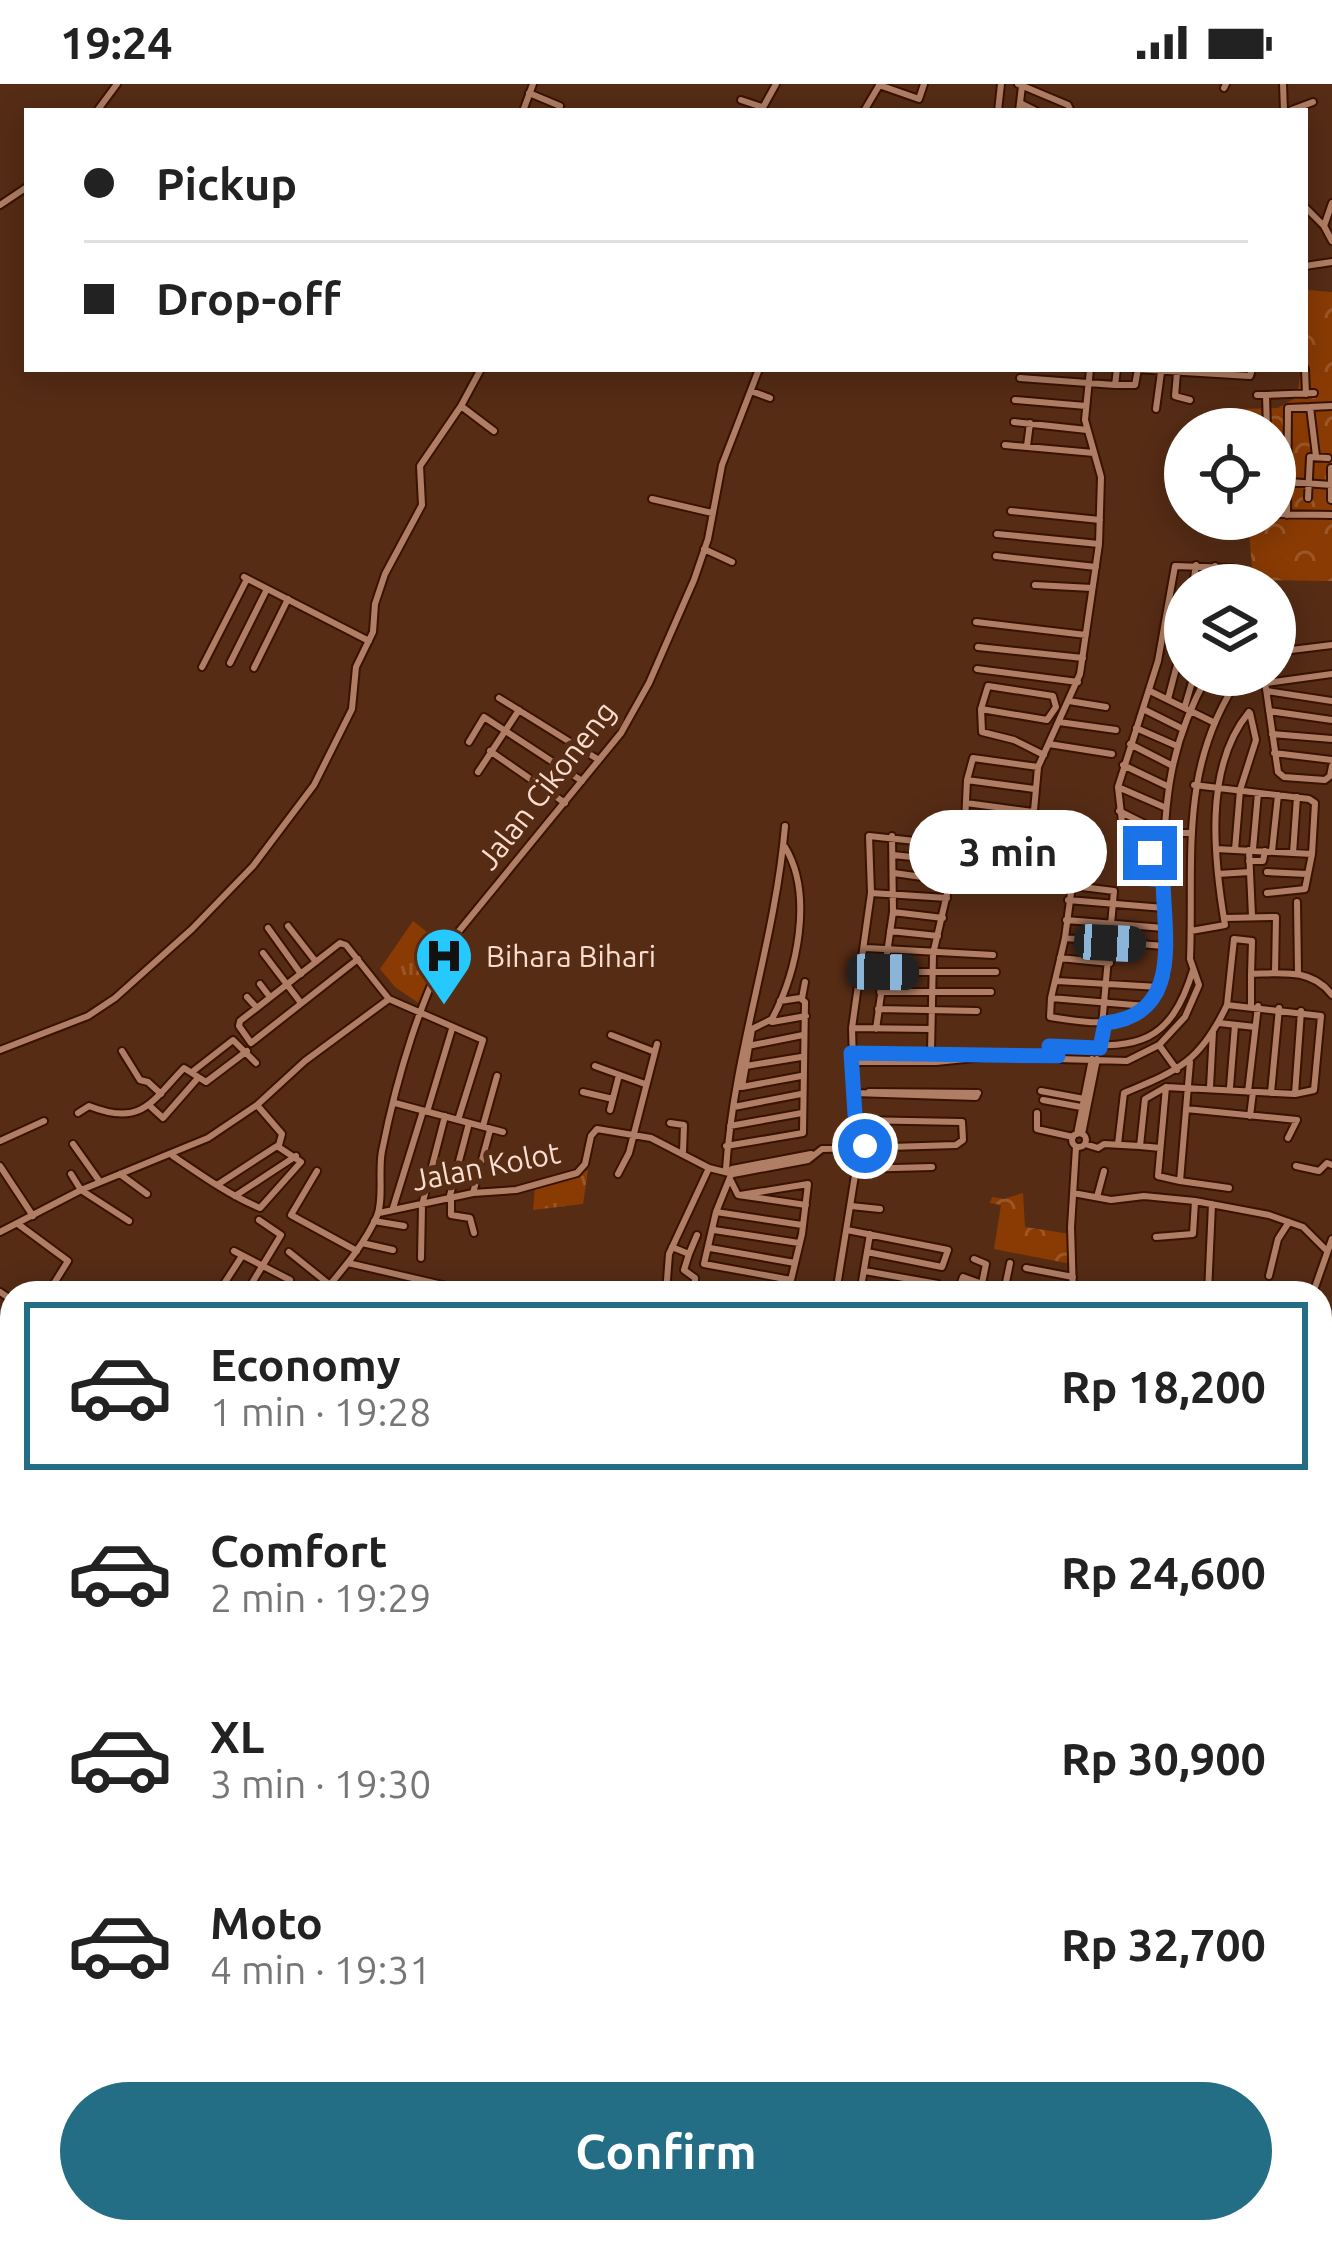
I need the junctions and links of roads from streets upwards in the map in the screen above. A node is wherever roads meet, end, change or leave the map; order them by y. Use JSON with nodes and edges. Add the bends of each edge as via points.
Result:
{"nodes":[{"id":1,"x":879,"y":84,"type":"edge"},
{"id":2,"x":924,"y":84,"type":"edge"},
{"id":3,"x":1020,"y":85,"type":"edge"},
{"id":4,"x":531,"y":88,"type":"edge"},
{"id":5,"x":901,"y":88,"type":"edge"},
{"id":6,"x":741,"y":100,"type":"dead end"},
{"id":7,"x":869,"y":102,"type":"junction"},
{"id":8,"x":1313,"y":103,"type":"dead end"},
{"id":9,"x":560,"y":106,"type":"dead end"},
{"id":10,"x":1019,"y":107,"type":"edge"},
{"id":11,"x":759,"y":108,"type":"edge"},
{"id":12,"x":866,"y":108,"type":"edge"},
{"id":13,"x":875,"y":108,"type":"edge"},
{"id":14,"x":1070,"y":108,"type":"edge"},
{"id":15,"x":1296,"y":108,"type":"edge"},
{"id":16,"x":1332,"y":202,"type":"edge"},
{"id":17,"x":1308,"y":210,"type":"edge"},
{"id":18,"x":1324,"y":226,"type":"junction"},
{"id":19,"x":1332,"y":241,"type":"edge"},
{"id":20,"x":479,"y":372,"type":"edge"},
{"id":21,"x":758,"y":372,"type":"edge"},
{"id":22,"x":1090,"y":372,"type":"edge"},
{"id":23,"x":1117,"y":372,"type":"edge"},
{"id":24,"x":1136,"y":372,"type":"edge"},
{"id":25,"x":1161,"y":372,"type":"edge"},
{"id":26,"x":1204,"y":372,"type":"edge"},
{"id":27,"x":1251,"y":372,"type":"edge"},
{"id":28,"x":1305,"y":372,"type":"edge"},
{"id":29,"x":1177,"y":373,"type":"junction"},
{"id":30,"x":1020,"y":378,"type":"dead end"},
{"id":31,"x":1088,"y":383,"type":"junction"},
{"id":32,"x":1115,"y":385,"type":"junction"},
{"id":33,"x":752,"y":391,"type":"junction"},
{"id":34,"x":1308,"y":394,"type":"junction"},
{"id":35,"x":770,"y":398,"type":"dead end"},
{"id":36,"x":1016,"y":400,"type":"dead end"},
{"id":37,"x":1190,"y":400,"type":"dead end"},
{"id":38,"x":461,"y":406,"type":"junction"},
{"id":39,"x":1087,"y":406,"type":"junction"},
{"id":40,"x":1332,"y":406,"type":"edge"},
{"id":41,"x":1308,"y":407,"type":"junction"},
{"id":42,"x":1264,"y":408,"type":"edge"},
{"id":43,"x":1288,"y":408,"type":"edge"},
{"id":44,"x":1156,"y":409,"type":"dead end"},
{"id":45,"x":1014,"y":422,"type":"dead end"},
{"id":46,"x":1030,"y":423,"type":"junction"},
{"id":47,"x":1087,"y":430,"type":"junction"},
{"id":48,"x":494,"y":431,"type":"dead end"},
{"id":49,"x":1005,"y":445,"type":"dead end"},
{"id":50,"x":1027,"y":446,"type":"junction"},
{"id":51,"x":1094,"y":453,"type":"junction"},
{"id":52,"x":1316,"y":457,"type":"junction"},
{"id":53,"x":1328,"y":458,"type":"dead end"},
{"id":54,"x":1331,"y":468,"type":"edge"},
{"id":55,"x":1296,"y":482,"type":"edge"},
{"id":56,"x":1309,"y":483,"type":"junction"},
{"id":57,"x":1331,"y":485,"type":"edge"},
{"id":58,"x":1308,"y":498,"type":"dead end"},
{"id":59,"x":652,"y":499,"type":"dead end"},
{"id":60,"x":1330,"y":500,"type":"edge"},
{"id":61,"x":1011,"y":511,"type":"dead end"},
{"id":62,"x":712,"y":513,"type":"junction"},
{"id":63,"x":1296,"y":515,"type":"edge"},
{"id":64,"x":1332,"y":515,"type":"edge"},
{"id":65,"x":1100,"y":520,"type":"junction"},
{"id":66,"x":997,"y":534,"type":"dead end"},
{"id":67,"x":1099,"y":544,"type":"junction"},
{"id":68,"x":704,"y":549,"type":"junction"},
{"id":69,"x":996,"y":556,"type":"dead end"},
{"id":70,"x":732,"y":562,"type":"dead end"},
{"id":71,"x":1096,"y":567,"type":"junction"},
{"id":72,"x":1034,"y":585,"type":"dead end"},
{"id":73,"x":1092,"y":588,"type":"junction"},
{"id":74,"x":267,"y":589,"type":"junction"},
{"id":75,"x":288,"y":599,"type":"junction"},
{"id":76,"x":976,"y":622,"type":"dead end"},
{"id":77,"x":1086,"y":635,"type":"junction"},
{"id":78,"x":1164,"y":636,"type":"edge"},
{"id":79,"x":369,"y":640,"type":"junction"},
{"id":80,"x":1332,"y":646,"type":"edge"},
{"id":81,"x":979,"y":647,"type":"dead end"},
{"id":82,"x":1296,"y":650,"type":"edge"},
{"id":83,"x":1083,"y":658,"type":"junction"},
{"id":84,"x":230,"y":664,"type":"dead end"},
{"id":85,"x":202,"y":667,"type":"dead end"},
{"id":86,"x":254,"y":668,"type":"dead end"},
{"id":87,"x":977,"y":669,"type":"dead end"},
{"id":88,"x":1332,"y":674,"type":"edge"},
{"id":89,"x":1296,"y":679,"type":"edge"},
{"id":90,"x":1078,"y":682,"type":"junction"},
{"id":91,"x":1296,"y":691,"type":"edge"},
{"id":92,"x":1150,"y":692,"type":"junction"},
{"id":93,"x":1169,"y":696,"type":"edge"},
{"id":94,"x":1190,"y":696,"type":"edge"},
{"id":95,"x":1196,"y":696,"type":"edge"},
{"id":96,"x":1228,"y":696,"type":"edge"},
{"id":97,"x":1267,"y":696,"type":"edge"},
{"id":98,"x":499,"y":698,"type":"dead end"},
{"id":99,"x":1168,"y":699,"type":"junction"},
{"id":100,"x":1069,"y":701,"type":"junction"},
{"id":101,"x":1332,"y":701,"type":"edge"},
{"id":102,"x":1106,"y":707,"type":"dead end"},
{"id":103,"x":519,"y":709,"type":"junction"},
{"id":104,"x":1188,"y":709,"type":"junction"},
{"id":105,"x":981,"y":710,"type":"junction"},
{"id":106,"x":1143,"y":710,"type":"junction"},
{"id":107,"x":1269,"y":711,"type":"junction"},
{"id":108,"x":1332,"y":720,"type":"edge"},
{"id":109,"x":1059,"y":722,"type":"junction"},
{"id":110,"x":1213,"y":722,"type":"junction"},
{"id":111,"x":1136,"y":728,"type":"junction"},
{"id":112,"x":1183,"y":729,"type":"junction"},
{"id":113,"x":504,"y":730,"type":"junction"},
{"id":114,"x":1116,"y":730,"type":"dead end"},
{"id":115,"x":1271,"y":734,"type":"junction"},
{"id":116,"x":1332,"y":739,"type":"edge"},
{"id":117,"x":469,"y":742,"type":"dead end"},
{"id":118,"x":1049,"y":744,"type":"junction"},
{"id":119,"x":1130,"y":744,"type":"junction"},
{"id":120,"x":1177,"y":746,"type":"junction"},
{"id":121,"x":490,"y":751,"type":"junction"},
{"id":122,"x":1274,"y":753,"type":"junction"},
{"id":123,"x":1112,"y":754,"type":"dead end"},
{"id":124,"x":1044,"y":755,"type":"junction"},
{"id":125,"x":599,"y":760,"type":"junction"},
{"id":126,"x":1332,"y":763,"type":"edge"},
{"id":127,"x":1123,"y":765,"type":"junction"},
{"id":128,"x":1172,"y":765,"type":"junction"},
{"id":129,"x":1038,"y":767,"type":"junction"},
{"id":130,"x":478,"y":772,"type":"dead end"},
{"id":131,"x":967,"y":780,"type":"junction"},
{"id":132,"x":582,"y":781,"type":"junction"},
{"id":133,"x":1194,"y":784,"type":"junction"},
{"id":134,"x":1166,"y":786,"type":"junction"},
{"id":135,"x":1118,"y":788,"type":"junction"},
{"id":136,"x":1220,"y":788,"type":"junction"},
{"id":137,"x":1034,"y":789,"type":"junction"},
{"id":138,"x":1240,"y":790,"type":"junction"},
{"id":139,"x":1258,"y":793,"type":"junction"},
{"id":140,"x":1278,"y":795,"type":"junction"},
{"id":141,"x":1297,"y":797,"type":"junction"},
{"id":142,"x":565,"y":803,"type":"junction"},
{"id":143,"x":965,"y":803,"type":"junction"},
{"id":144,"x":1164,"y":808,"type":"junction"},
{"id":145,"x":1120,"y":811,"type":"junction"},
{"id":146,"x":1034,"y":812,"type":"junction"},
{"id":147,"x":785,"y":826,"type":"dead end"},
{"id":148,"x":1148,"y":826,"type":"junction"},
{"id":149,"x":1163,"y":833,"type":"junction"},
{"id":150,"x":1191,"y":833,"type":"junction"},
{"id":151,"x":1030,"y":835,"type":"junction"},
{"id":152,"x":892,"y":836,"type":"junction"},
{"id":153,"x":784,"y":846,"type":"junction"},
{"id":154,"x":1216,"y":849,"type":"junction"},
{"id":155,"x":1235,"y":850,"type":"junction"},
{"id":156,"x":1251,"y":850,"type":"junction"},
{"id":157,"x":1268,"y":851,"type":"junction"},
{"id":158,"x":1293,"y":853,"type":"junction"},
{"id":159,"x":1312,"y":854,"type":"junction"},
{"id":160,"x":893,"y":855,"type":"junction"},
{"id":161,"x":1250,"y":861,"type":"junction"},
{"id":162,"x":1030,"y":862,"type":"junction"},
{"id":163,"x":1250,"y":872,"type":"junction"},
{"id":164,"x":1267,"y":872,"type":"dead end"},
{"id":165,"x":894,"y":873,"type":"junction"},
{"id":166,"x":972,"y":873,"type":"dead end"},
{"id":167,"x":1218,"y":874,"type":"junction"},
{"id":168,"x":1307,"y":874,"type":"junction"},
{"id":169,"x":1151,"y":879,"type":"junction"},
{"id":170,"x":1163,"y":880,"type":"junction"},
{"id":171,"x":1072,"y":885,"type":"junction"},
{"id":172,"x":871,"y":893,"type":"junction"},
{"id":173,"x":1268,"y":893,"type":"dead end"},
{"id":174,"x":893,"y":894,"type":"junction"},
{"id":175,"x":947,"y":898,"type":"junction"},
{"id":176,"x":1068,"y":901,"type":"junction"},
{"id":177,"x":1297,"y":902,"type":"dead end"},
{"id":178,"x":1114,"y":904,"type":"junction"},
{"id":179,"x":1164,"y":908,"type":"junction"},
{"id":180,"x":893,"y":912,"type":"junction"},
{"id":181,"x":1252,"y":916,"type":"junction"},
{"id":182,"x":944,"y":918,"type":"junction"},
{"id":183,"x":1224,"y":918,"type":"junction"},
{"id":184,"x":1066,"y":920,"type":"junction"},
{"id":185,"x":1112,"y":924,"type":"junction"},
{"id":186,"x":288,"y":926,"type":"dead end"},
{"id":187,"x":268,"y":928,"type":"dead end"},
{"id":188,"x":1164,"y":928,"type":"junction"},
{"id":189,"x":890,"y":931,"type":"junction"},
{"id":190,"x":1191,"y":931,"type":"junction"},
{"id":191,"x":938,"y":936,"type":"junction"},
{"id":192,"x":1066,"y":938,"type":"junction"},
{"id":193,"x":1110,"y":943,"type":"junction"},
{"id":194,"x":1165,"y":946,"type":"junction"},
{"id":195,"x":866,"y":948,"type":"junction"},
{"id":196,"x":887,"y":950,"type":"junction"},
{"id":197,"x":263,"y":953,"type":"dead end"},
{"id":198,"x":933,"y":954,"type":"junction"},
{"id":199,"x":993,"y":955,"type":"dead end"},
{"id":200,"x":1060,"y":958,"type":"junction"},
{"id":201,"x":358,"y":959,"type":"junction"},
{"id":202,"x":316,"y":962,"type":"junction"},
{"id":203,"x":1110,"y":962,"type":"junction"},
{"id":204,"x":1192,"y":970,"type":"junction"},
{"id":205,"x":883,"y":972,"type":"junction"},
{"id":206,"x":996,"y":972,"type":"dead end"},
{"id":207,"x":932,"y":973,"type":"junction"},
{"id":208,"x":1298,"y":973,"type":"junction"},
{"id":209,"x":301,"y":974,"type":"junction"},
{"id":210,"x":1251,"y":974,"type":"junction"},
{"id":211,"x":1275,"y":974,"type":"junction"},
{"id":212,"x":1057,"y":981,"type":"junction"},
{"id":213,"x":806,"y":982,"type":"dead end"},
{"id":214,"x":1108,"y":983,"type":"junction"},
{"id":215,"x":260,"y":984,"type":"dead end"},
{"id":216,"x":286,"y":985,"type":"junction"},
{"id":217,"x":1159,"y":987,"type":"junction"},
{"id":218,"x":931,"y":991,"type":"junction"},
{"id":219,"x":880,"y":992,"type":"junction"},
{"id":220,"x":992,"y":992,"type":"dead end"},
{"id":221,"x":1332,"y":995,"type":"edge"},
{"id":222,"x":247,"y":997,"type":"dead end"},
{"id":223,"x":270,"y":997,"type":"junction"},
{"id":224,"x":802,"y":998,"type":"junction"},
{"id":225,"x":1051,"y":998,"type":"junction"},
{"id":226,"x":389,"y":999,"type":"junction"},
{"id":227,"x":780,"y":1001,"type":"junction"},
{"id":228,"x":301,"y":1003,"type":"junction"},
{"id":229,"x":1107,"y":1003,"type":"junction"},
{"id":230,"x":1227,"y":1005,"type":"junction"},
{"id":231,"x":1146,"y":1006,"type":"junction"},
{"id":232,"x":1254,"y":1006,"type":"junction"},
{"id":233,"x":257,"y":1008,"type":"junction"},
{"id":234,"x":1279,"y":1008,"type":"junction"},
{"id":235,"x":878,"y":1010,"type":"junction"},
{"id":236,"x":931,"y":1010,"type":"junction"},
{"id":237,"x":977,"y":1011,"type":"dead end"},
{"id":238,"x":1301,"y":1011,"type":"junction"},
{"id":239,"x":421,"y":1016,"type":"junction"},
{"id":240,"x":806,"y":1016,"type":"junction"},
{"id":241,"x":768,"y":1023,"type":"junction"},
{"id":242,"x":1105,"y":1023,"type":"junction"},
{"id":243,"x":1219,"y":1023,"type":"junction"},
{"id":244,"x":1235,"y":1025,"type":"junction"},
{"id":245,"x":1255,"y":1027,"type":"junction"},
{"id":246,"x":452,"y":1028,"type":"junction"},
{"id":247,"x":852,"y":1028,"type":"junction"},
{"id":248,"x":876,"y":1029,"type":"junction"},
{"id":249,"x":931,"y":1029,"type":"junction"},
{"id":250,"x":1213,"y":1031,"type":"junction"},
{"id":251,"x":611,"y":1035,"type":"dead end"},
{"id":252,"x":805,"y":1035,"type":"junction"},
{"id":253,"x":1160,"y":1045,"type":"junction"},
{"id":254,"x":748,"y":1046,"type":"junction"},
{"id":255,"x":247,"y":1048,"type":"junction"},
{"id":256,"x":1100,"y":1048,"type":"junction"},
{"id":257,"x":0,"y":1050,"type":"edge"},
{"id":258,"x":122,"y":1052,"type":"dead end"},
{"id":259,"x":931,"y":1053,"type":"junction"},
{"id":260,"x":803,"y":1056,"type":"junction"},
{"id":261,"x":994,"y":1056,"type":"junction"},
{"id":262,"x":1058,"y":1056,"type":"junction"},
{"id":263,"x":851,"y":1057,"type":"junction"},
{"id":264,"x":1094,"y":1059,"type":"junction"},
{"id":265,"x":1190,"y":1062,"type":"junction"},
{"id":266,"x":256,"y":1063,"type":"dead end"},
{"id":267,"x":595,"y":1066,"type":"dead end"},
{"id":268,"x":746,"y":1066,"type":"junction"},
{"id":269,"x":1177,"y":1070,"type":"junction"},
{"id":270,"x":195,"y":1075,"type":"junction"},
{"id":271,"x":619,"y":1075,"type":"junction"},
{"id":272,"x":497,"y":1076,"type":"dead end"},
{"id":273,"x":801,"y":1076,"type":"junction"},
{"id":274,"x":646,"y":1084,"type":"junction"},
{"id":275,"x":1188,"y":1085,"type":"junction"},
{"id":276,"x":739,"y":1087,"type":"junction"},
{"id":277,"x":1166,"y":1087,"type":"junction"},
{"id":278,"x":1210,"y":1087,"type":"junction"},
{"id":279,"x":1230,"y":1089,"type":"junction"},
{"id":280,"x":583,"y":1091,"type":"dead end"},
{"id":281,"x":1250,"y":1092,"type":"junction"},
{"id":282,"x":854,"y":1093,"type":"junction"},
{"id":283,"x":1270,"y":1093,"type":"junction"},
{"id":284,"x":161,"y":1094,"type":"junction"},
{"id":285,"x":802,"y":1094,"type":"junction"},
{"id":286,"x":867,"y":1094,"type":"junction"},
{"id":287,"x":1295,"y":1094,"type":"junction"},
{"id":288,"x":1042,"y":1095,"type":"dead end"},
{"id":289,"x":613,"y":1099,"type":"junction"},
{"id":290,"x":1083,"y":1103,"type":"junction"},
{"id":291,"x":397,"y":1104,"type":"junction"},
{"id":292,"x":151,"y":1106,"type":"junction"},
{"id":293,"x":257,"y":1106,"type":"junction"},
{"id":294,"x":734,"y":1107,"type":"junction"},
{"id":295,"x":1186,"y":1109,"type":"junction"},
{"id":296,"x":610,"y":1110,"type":"dead end"},
{"id":297,"x":425,"y":1111,"type":"junction"},
{"id":298,"x":78,"y":1113,"type":"dead end"},
{"id":299,"x":802,"y":1113,"type":"junction"},
{"id":300,"x":1037,"y":1113,"type":"dead end"},
{"id":301,"x":445,"y":1116,"type":"junction"},
{"id":302,"x":1250,"y":1116,"type":"junction"},
{"id":303,"x":458,"y":1120,"type":"junction"},
{"id":304,"x":857,"y":1120,"type":"junction"},
{"id":305,"x":44,"y":1121,"type":"dead end"},
{"id":306,"x":469,"y":1123,"type":"junction"},
{"id":307,"x":670,"y":1123,"type":"dead end"},
{"id":308,"x":730,"y":1126,"type":"junction"},
{"id":309,"x":487,"y":1128,"type":"junction"},
{"id":310,"x":503,"y":1132,"type":"dead end"},
{"id":311,"x":632,"y":1135,"type":"junction"},
{"id":312,"x":1288,"y":1138,"type":"dead end"},
{"id":313,"x":1078,"y":1139,"type":"junction"},
{"id":314,"x":0,"y":1141,"type":"edge"},
{"id":315,"x":73,"y":1144,"type":"dead end"},
{"id":316,"x":1118,"y":1144,"type":"junction"},
{"id":317,"x":278,"y":1145,"type":"junction"},
{"id":318,"x":857,"y":1145,"type":"junction"},
{"id":319,"x":726,"y":1146,"type":"junction"},
{"id":320,"x":1140,"y":1146,"type":"junction"},
{"id":321,"x":1160,"y":1148,"type":"junction"},
{"id":322,"x":683,"y":1152,"type":"junction"},
{"id":323,"x":172,"y":1155,"type":"junction"},
{"id":324,"x":296,"y":1156,"type":"junction"},
{"id":325,"x":1332,"y":1165,"type":"edge"},
{"id":326,"x":0,"y":1166,"type":"edge"},
{"id":327,"x":1295,"y":1166,"type":"dead end"},
{"id":328,"x":932,"y":1167,"type":"dead end"},
{"id":329,"x":709,"y":1168,"type":"junction"},
{"id":330,"x":856,"y":1169,"type":"junction"},
{"id":331,"x":317,"y":1172,"type":"dead end"},
{"id":332,"x":1104,"y":1172,"type":"dead end"},
{"id":333,"x":730,"y":1173,"type":"junction"},
{"id":334,"x":70,"y":1174,"type":"dead end"},
{"id":335,"x":120,"y":1174,"type":"junction"},
{"id":336,"x":618,"y":1174,"type":"dead end"},
{"id":337,"x":1180,"y":1181,"type":"junction"},
{"id":338,"x":100,"y":1182,"type":"junction"},
{"id":339,"x":217,"y":1185,"type":"junction"},
{"id":340,"x":1229,"y":1187,"type":"dead end"},
{"id":341,"x":81,"y":1190,"type":"junction"},
{"id":342,"x":473,"y":1193,"type":"junction"},
{"id":343,"x":1073,"y":1193,"type":"junction"},
{"id":344,"x":147,"y":1194,"type":"dead end"},
{"id":345,"x":740,"y":1195,"type":"junction"},
{"id":346,"x":235,"y":1196,"type":"junction"},
{"id":347,"x":1097,"y":1197,"type":"junction"},
{"id":348,"x":450,"y":1198,"type":"junction"},
{"id":349,"x":1195,"y":1201,"type":"junction"},
{"id":350,"x":1212,"y":1204,"type":"junction"},
{"id":351,"x":422,"y":1205,"type":"junction"},
{"id":352,"x":806,"y":1205,"type":"junction"},
{"id":353,"x":851,"y":1206,"type":"junction"},
{"id":354,"x":394,"y":1208,"type":"junction"},
{"id":355,"x":880,"y":1209,"type":"dead end"},
{"id":356,"x":716,"y":1213,"type":"junction"},
{"id":357,"x":32,"y":1216,"type":"junction"},
{"id":358,"x":376,"y":1217,"type":"junction"},
{"id":359,"x":259,"y":1220,"type":"dead end"},
{"id":360,"x":129,"y":1221,"type":"dead end"},
{"id":361,"x":1289,"y":1222,"type":"junction"},
{"id":362,"x":18,"y":1224,"type":"junction"},
{"id":363,"x":803,"y":1225,"type":"junction"},
{"id":364,"x":404,"y":1226,"type":"dead end"},
{"id":365,"x":2,"y":1229,"type":"edge"},
{"id":366,"x":714,"y":1230,"type":"junction"},
{"id":367,"x":847,"y":1230,"type":"junction"},
{"id":368,"x":474,"y":1233,"type":"dead end"},
{"id":369,"x":870,"y":1234,"type":"junction"},
{"id":370,"x":697,"y":1235,"type":"dead end"},
{"id":371,"x":1156,"y":1237,"type":"dead end"},
{"id":372,"x":1332,"y":1239,"type":"edge"},
{"id":373,"x":800,"y":1244,"type":"junction"},
{"id":374,"x":359,"y":1247,"type":"junction"},
{"id":375,"x":673,"y":1247,"type":"junction"},
{"id":376,"x":710,"y":1248,"type":"junction"},
{"id":377,"x":393,"y":1250,"type":"dead end"},
{"id":378,"x":1326,"y":1250,"type":"junction"},
{"id":379,"x":289,"y":1252,"type":"dead end"},
{"id":380,"x":868,"y":1252,"type":"junction"},
{"id":381,"x":689,"y":1254,"type":"junction"},
{"id":382,"x":421,"y":1258,"type":"dead end"},
{"id":383,"x":974,"y":1259,"type":"dead end"},
{"id":384,"x":348,"y":1263,"type":"junction"},
{"id":385,"x":795,"y":1263,"type":"junction"},
{"id":386,"x":1010,"y":1264,"type":"dead end"},
{"id":387,"x":261,"y":1268,"type":"junction"},
{"id":388,"x":1025,"y":1268,"type":"dead end"},
{"id":389,"x":865,"y":1270,"type":"junction"},
{"id":390,"x":1073,"y":1276,"type":"junction"},
{"id":391,"x":1269,"y":1276,"type":"dead end"},
{"id":392,"x":290,"y":1280,"type":"dead end"},
{"id":393,"x":784,"y":1280,"type":"joint"},
{"id":394,"x":55,"y":1281,"type":"edge"},
{"id":395,"x":224,"y":1281,"type":"edge"},
{"id":396,"x":253,"y":1281,"type":"edge"},
{"id":397,"x":325,"y":1281,"type":"edge"},
{"id":398,"x":333,"y":1281,"type":"edge"},
{"id":399,"x":418,"y":1281,"type":"edge"},
{"id":400,"x":666,"y":1281,"type":"edge"},
{"id":401,"x":695,"y":1281,"type":"edge"},
{"id":402,"x":838,"y":1281,"type":"edge"},
{"id":403,"x":862,"y":1281,"type":"edge"},
{"id":404,"x":906,"y":1281,"type":"edge"},
{"id":405,"x":982,"y":1281,"type":"edge"},
{"id":406,"x":1008,"y":1281,"type":"edge"},
{"id":407,"x":1073,"y":1281,"type":"edge"},
{"id":408,"x":1209,"y":1281,"type":"edge"},
{"id":409,"x":1317,"y":1281,"type":"edge"}],
"edges":[{"from":1,"to":5,"type":"street"},
{"from":1,"to":7,"type":"street"},
{"from":2,"to":5,"type":"street","via":[[919,99]]},
{"from":3,"to":10,"type":"street"},
{"from":3,"to":14,"type":"street"},
{"from":4,"to":9,"type":"street"},
{"from":6,"to":11,"type":"street"},
{"from":7,"to":12,"type":"street"},
{"from":7,"to":13,"type":"street"},
{"from":8,"to":15,"type":"street"},
{"from":16,"to":18,"type":"street"},
{"from":17,"to":18,"type":"street"},
{"from":18,"to":19,"type":"street"},
{"from":20,"to":38,"type":"street"},
{"from":21,"to":33,"type":"street","name":"Jalan Cikoneng"},
{"from":22,"to":31,"type":"street"},
{"from":23,"to":32,"type":"street"},
{"from":24,"to":32,"type":"street","via":[[1135,385]]},
{"from":25,"to":29,"type":"street"},
{"from":25,"to":44,"type":"street"},
{"from":26,"to":27,"type":"street"},
{"from":26,"to":29,"type":"street"},
{"from":28,"to":34,"type":"street"},
{"from":29,"to":37,"type":"street","via":[[1175,396]]},
{"from":30,"to":31,"type":"street"},
{"from":31,"to":32,"type":"street"},
{"from":31,"to":39,"type":"street"},
{"from":33,"to":35,"type":"street"},
{"from":33,"to":62,"type":"street","name":"Jalan Cikoneng"},
{"from":34,"to":41,"type":"street"},
{"from":34,"to":42,"type":"street","via":[[1262,395]]},
{"from":36,"to":39,"type":"street"},
{"from":38,"to":48,"type":"street"},
{"from":38,"to":79,"type":"street","via":[[420,466],[422,505],[385,574]]},
{"from":39,"to":47,"type":"street"},
{"from":40,"to":41,"type":"street"},
{"from":41,"to":43,"type":"street"},
{"from":41,"to":52,"type":"street"},
{"from":45,"to":46,"type":"street"},
{"from":46,"to":47,"type":"street"},
{"from":46,"to":50,"type":"street"},
{"from":47,"to":51,"type":"street"},
{"from":49,"to":50,"type":"street"},
{"from":50,"to":51,"type":"street"},
{"from":51,"to":65,"type":"street"},
{"from":52,"to":53,"type":"street"},
{"from":52,"to":56,"type":"street"},
{"from":54,"to":57,"type":"street"},
{"from":55,"to":56,"type":"street"},
{"from":56,"to":57,"type":"street"},
{"from":56,"to":58,"type":"street"},
{"from":57,"to":60,"type":"street"},
{"from":59,"to":62,"type":"street"},
{"from":61,"to":65,"type":"street"},
{"from":62,"to":68,"type":"street","name":"Jalan Cikoneng"},
{"from":63,"to":64,"type":"street"},
{"from":65,"to":67,"type":"street"},
{"from":66,"to":67,"type":"street"},
{"from":67,"to":71,"type":"street"},
{"from":68,"to":70,"type":"street"},
{"from":68,"to":125,"type":"street","name":"Jalan Cikoneng","via":[[649,683]]},
{"from":69,"to":71,"type":"street"},
{"from":71,"to":73,"type":"street"},
{"from":72,"to":73,"type":"street"},
{"from":73,"to":77,"type":"street"},
{"from":74,"to":75,"type":"street"},
{"from":74,"to":84,"type":"street"},
{"from":74,"to":85,"type":"street","via":[[246,578]]},
{"from":75,"to":79,"type":"street"},
{"from":75,"to":86,"type":"street"},
{"from":76,"to":77,"type":"street"},
{"from":77,"to":83,"type":"street"},
{"from":78,"to":92,"type":"street"},
{"from":79,"to":257,"type":"street","via":[[356,667],[352,709],[321,773],[253,866],[98,1010]]},
{"from":80,"to":82,"type":"street"},
{"from":81,"to":83,"type":"street"},
{"from":83,"to":90,"type":"street"},
{"from":87,"to":90,"type":"street"},
{"from":88,"to":89,"type":"street"},
{"from":90,"to":100,"type":"street"},
{"from":91,"to":101,"type":"street"},
{"from":92,"to":99,"type":"street"},
{"from":92,"to":106,"type":"street"},
{"from":93,"to":99,"type":"street"},
{"from":94,"to":104,"type":"street"},
{"from":95,"to":104,"type":"street"},
{"from":96,"to":110,"type":"street"},
{"from":97,"to":107,"type":"street"},
{"from":98,"to":103,"type":"street"},
{"from":99,"to":104,"type":"street"},
{"from":100,"to":102,"type":"street"},
{"from":100,"to":109,"type":"street"},
{"from":103,"to":113,"type":"street"},
{"from":103,"to":125,"type":"street"},
{"from":104,"to":110,"type":"street"},
{"from":104,"to":112,"type":"street"},
{"from":105,"to":105,"type":"street","via":[[1047,720],[1057,701],[988,686]]},
{"from":105,"to":124,"type":"street","via":[[982,732]]},
{"from":106,"to":111,"type":"street"},
{"from":106,"to":112,"type":"street"},
{"from":107,"to":108,"type":"street"},
{"from":107,"to":115,"type":"street"},
{"from":109,"to":114,"type":"street"},
{"from":109,"to":118,"type":"street"},
{"from":110,"to":133,"type":"street"},
{"from":111,"to":119,"type":"street"},
{"from":111,"to":120,"type":"street"},
{"from":112,"to":120,"type":"street"},
{"from":113,"to":117,"type":"street","via":[[484,718]]},
{"from":113,"to":121,"type":"street"},
{"from":113,"to":132,"type":"street"},
{"from":115,"to":116,"type":"street"},
{"from":115,"to":122,"type":"street"},
{"from":118,"to":123,"type":"street"},
{"from":118,"to":124,"type":"street"},
{"from":119,"to":127,"type":"street"},
{"from":119,"to":128,"type":"street"},
{"from":120,"to":128,"type":"street"},
{"from":121,"to":130,"type":"street"},
{"from":121,"to":142,"type":"street"},
{"from":122,"to":126,"type":"street"},
{"from":122,"to":126,"type":"street","via":[[1284,776],[1327,780]]},
{"from":124,"to":129,"type":"street"},
{"from":125,"to":132,"type":"street","name":"Jalan Cikoneng"},
{"from":127,"to":134,"type":"street"},
{"from":127,"to":135,"type":"street"},
{"from":128,"to":134,"type":"street"},
{"from":129,"to":131,"type":"street","via":[[973,758]]},
{"from":129,"to":137,"type":"street"},
{"from":131,"to":137,"type":"street"},
{"from":131,"to":143,"type":"street"},
{"from":132,"to":142,"type":"street","name":"Jalan Cikoneng"},
{"from":133,"to":136,"type":"street"},
{"from":133,"to":150,"type":"street"},
{"from":134,"to":144,"type":"street"},
{"from":135,"to":144,"type":"street"},
{"from":135,"to":145,"type":"street"},
{"from":136,"to":138,"type":"street"},
{"from":136,"to":138,"type":"street","via":[[1250,712],[1256,740]]},
{"from":136,"to":154,"type":"street"},
{"from":137,"to":146,"type":"street"},
{"from":138,"to":139,"type":"street"},
{"from":138,"to":155,"type":"street"},
{"from":139,"to":140,"type":"street"},
{"from":139,"to":156,"type":"street"},
{"from":140,"to":141,"type":"street"},
{"from":140,"to":157,"type":"street"},
{"from":141,"to":158,"type":"street"},
{"from":141,"to":159,"type":"street","via":[[1316,806]]},
{"from":142,"to":239,"type":"street","name":"Jalan Cikoneng","via":[[459,931]]},
{"from":143,"to":146,"type":"street"},
{"from":143,"to":151,"type":"street","via":[[967,824]]},
{"from":144,"to":149,"type":"street"},
{"from":145,"to":148,"type":"street"},
{"from":145,"to":169,"type":"street","via":[[1128,876]]},
{"from":146,"to":151,"type":"street"},
{"from":147,"to":153,"type":"street"},
{"from":148,"to":149,"type":"street"},
{"from":148,"to":169,"type":"street"},
{"from":149,"to":150,"type":"street"},
{"from":149,"to":170,"type":"street"},
{"from":150,"to":190,"type":"street"},
{"from":151,"to":162,"type":"street"},
{"from":152,"to":160,"type":"street"},
{"from":152,"to":160,"type":"street","via":[[952,845],[950,861]]},
{"from":152,"to":172,"type":"street","via":[[869,835]]},
{"from":153,"to":227,"type":"street","via":[[800,891]]},
{"from":153,"to":276,"type":"street"},
{"from":154,"to":155,"type":"street"},
{"from":154,"to":167,"type":"street"},
{"from":155,"to":156,"type":"street"},
{"from":156,"to":157,"type":"street"},
{"from":156,"to":161,"type":"street"},
{"from":157,"to":158,"type":"street"},
{"from":157,"to":161,"type":"street","via":[[1263,861]]},
{"from":158,"to":159,"type":"street"},
{"from":159,"to":168,"type":"street"},
{"from":160,"to":165,"type":"street"},
{"from":161,"to":163,"type":"street"},
{"from":162,"to":166,"type":"street","via":[[1026,879]]},
{"from":162,"to":171,"type":"street","via":[[1050,883]]},
{"from":163,"to":167,"type":"street"},
{"from":163,"to":181,"type":"street"},
{"from":164,"to":168,"type":"street"},
{"from":165,"to":174,"type":"street"},
{"from":165,"to":175,"type":"street","via":[[949,880]]},
{"from":167,"to":183,"type":"street"},
{"from":168,"to":173,"type":"street","via":[[1303,891]]},
{"from":169,"to":170,"type":"street"},
{"from":170,"to":179,"type":"street"},
{"from":171,"to":176,"type":"street"},
{"from":171,"to":178,"type":"street","via":[[1113,890]]},
{"from":172,"to":174,"type":"street"},
{"from":172,"to":195,"type":"street"},
{"from":174,"to":175,"type":"street"},
{"from":174,"to":180,"type":"street"},
{"from":175,"to":182,"type":"street"},
{"from":176,"to":178,"type":"street"},
{"from":176,"to":184,"type":"street"},
{"from":177,"to":208,"type":"street"},
{"from":178,"to":179,"type":"street"},
{"from":178,"to":185,"type":"street"},
{"from":179,"to":188,"type":"street"},
{"from":180,"to":182,"type":"street"},
{"from":180,"to":189,"type":"street"},
{"from":181,"to":183,"type":"street"},
{"from":181,"to":211,"type":"street","via":[[1277,919]]},
{"from":182,"to":191,"type":"street"},
{"from":183,"to":190,"type":"street","via":[[1226,925]]},
{"from":184,"to":185,"type":"street"},
{"from":184,"to":192,"type":"street"},
{"from":185,"to":188,"type":"street"},
{"from":185,"to":193,"type":"street"},
{"from":186,"to":202,"type":"street"},
{"from":187,"to":209,"type":"street"},
{"from":188,"to":194,"type":"street"},
{"from":189,"to":191,"type":"street"},
{"from":189,"to":196,"type":"street"},
{"from":190,"to":204,"type":"street"},
{"from":191,"to":198,"type":"street"},
{"from":192,"to":193,"type":"street"},
{"from":192,"to":200,"type":"street"},
{"from":193,"to":194,"type":"street"},
{"from":193,"to":203,"type":"street"},
{"from":194,"to":217,"type":"street"},
{"from":195,"to":196,"type":"street"},
{"from":195,"to":247,"type":"street"},
{"from":196,"to":198,"type":"street"},
{"from":196,"to":205,"type":"street"},
{"from":197,"to":216,"type":"street"},
{"from":198,"to":199,"type":"street"},
{"from":198,"to":207,"type":"street"},
{"from":200,"to":203,"type":"street"},
{"from":200,"to":212,"type":"street"},
{"from":201,"to":202,"type":"street","via":[[343,943]]},
{"from":201,"to":226,"type":"street"},
{"from":201,"to":228,"type":"street"},
{"from":202,"to":209,"type":"street"},
{"from":203,"to":214,"type":"street"},
{"from":204,"to":253,"type":"street","via":[[1199,985],[1194,1001]]},
{"from":204,"to":256,"type":"street","via":[[1161,1026],[1133,1044]]},
{"from":205,"to":207,"type":"street"},
{"from":205,"to":219,"type":"street"},
{"from":206,"to":207,"type":"street"},
{"from":207,"to":218,"type":"street"},
{"from":208,"to":211,"type":"street"},
{"from":208,"to":221,"type":"street"},
{"from":209,"to":216,"type":"street"},
{"from":210,"to":211,"type":"street"},
{"from":210,"to":230,"type":"street","via":[[1252,941],[1234,939]]},
{"from":210,"to":232,"type":"street"},
{"from":212,"to":214,"type":"street"},
{"from":212,"to":225,"type":"street"},
{"from":213,"to":224,"type":"street"},
{"from":214,"to":217,"type":"street"},
{"from":214,"to":229,"type":"street"},
{"from":215,"to":223,"type":"street"},
{"from":216,"to":223,"type":"street"},
{"from":216,"to":228,"type":"street"},
{"from":217,"to":231,"type":"street"},
{"from":218,"to":219,"type":"street"},
{"from":218,"to":220,"type":"street"},
{"from":218,"to":236,"type":"street"},
{"from":219,"to":235,"type":"street"},
{"from":222,"to":233,"type":"street"},
{"from":223,"to":233,"type":"street"},
{"from":224,"to":227,"type":"street"},
{"from":224,"to":240,"type":"street"},
{"from":225,"to":229,"type":"street"},
{"from":225,"to":242,"type":"street","via":[[1050,1017]]},
{"from":226,"to":239,"type":"street"},
{"from":226,"to":293,"type":"street"},
{"from":227,"to":241,"type":"street"},
{"from":228,"to":255,"type":"street"},
{"from":229,"to":231,"type":"street"},
{"from":229,"to":242,"type":"street"},
{"from":230,"to":232,"type":"street"},
{"from":230,"to":243,"type":"street"},
{"from":231,"to":242,"type":"street"},
{"from":232,"to":234,"type":"street"},
{"from":232,"to":245,"type":"street"},
{"from":233,"to":255,"type":"street","via":[[238,1024]]},
{"from":234,"to":238,"type":"street"},
{"from":234,"to":283,"type":"street"},
{"from":235,"to":236,"type":"street"},
{"from":235,"to":248,"type":"street"},
{"from":236,"to":237,"type":"street"},
{"from":236,"to":249,"type":"street"},
{"from":238,"to":287,"type":"street"},
{"from":238,"to":287,"type":"street","via":[[1322,1020],[1313,1092]]},
{"from":239,"to":246,"type":"street"},
{"from":239,"to":291,"type":"street","name":"Jalan Cikoneng"},
{"from":240,"to":241,"type":"street"},
{"from":240,"to":252,"type":"street"},
{"from":241,"to":254,"type":"street","via":[[752,1029]]},
{"from":242,"to":256,"type":"street"},
{"from":243,"to":244,"type":"street"},
{"from":243,"to":250,"type":"street"},
{"from":244,"to":245,"type":"street"},
{"from":244,"to":279,"type":"street"},
{"from":245,"to":281,"type":"street"},
{"from":246,"to":297,"type":"street"},
{"from":246,"to":303,"type":"street","via":[[483,1040]]},
{"from":247,"to":248,"type":"street"},
{"from":247,"to":263,"type":"street"},
{"from":248,"to":249,"type":"street"},
{"from":249,"to":259,"type":"street"},
{"from":250,"to":265,"type":"street"},
{"from":250,"to":278,"type":"street"},
{"from":251,"to":274,"type":"street","via":[[656,1048]]},
{"from":252,"to":254,"type":"street"},
{"from":252,"to":260,"type":"street"},
{"from":253,"to":264,"type":"street","via":[[1127,1061]]},
{"from":253,"to":269,"type":"street"},
{"from":254,"to":268,"type":"street"},
{"from":255,"to":266,"type":"street"},
{"from":255,"to":270,"type":"street","via":[[210,1081]]},
{"from":255,"to":270,"type":"street","via":[[232,1040]]},
{"from":256,"to":262,"type":"street","via":[[1049,1046]]},
{"from":258,"to":284,"type":"street"},
{"from":259,"to":261,"type":"street"},
{"from":259,"to":263,"type":"street"},
{"from":260,"to":268,"type":"street"},
{"from":260,"to":273,"type":"street"},
{"from":261,"to":262,"type":"street"},
{"from":261,"to":263,"type":"street"},
{"from":262,"to":264,"type":"street"},
{"from":263,"to":282,"type":"street"},
{"from":264,"to":290,"type":"street"},
{"from":264,"to":313,"type":"street"},
{"from":265,"to":269,"type":"street"},
{"from":265,"to":275,"type":"street"},
{"from":267,"to":271,"type":"street"},
{"from":268,"to":276,"type":"street"},
{"from":269,"to":316,"type":"street","via":[[1125,1092]]},
{"from":270,"to":284,"type":"street","via":[[182,1069]]},
{"from":270,"to":292,"type":"street","via":[[164,1118]]},
{"from":271,"to":274,"type":"street"},
{"from":271,"to":289,"type":"street"},
{"from":272,"to":309,"type":"street"},
{"from":273,"to":276,"type":"street"},
{"from":273,"to":285,"type":"street"},
{"from":274,"to":311,"type":"street"},
{"from":275,"to":277,"type":"street"},
{"from":275,"to":278,"type":"street"},
{"from":275,"to":295,"type":"street"},
{"from":276,"to":294,"type":"street"},
{"from":277,"to":320,"type":"street","via":[[1145,1099]]},
{"from":277,"to":321,"type":"street"},
{"from":278,"to":279,"type":"street"},
{"from":279,"to":281,"type":"street"},
{"from":280,"to":289,"type":"street"},
{"from":281,"to":283,"type":"street"},
{"from":281,"to":302,"type":"street"},
{"from":282,"to":286,"type":"street"},
{"from":282,"to":304,"type":"street"},
{"from":283,"to":287,"type":"street"},
{"from":284,"to":292,"type":"street"},
{"from":285,"to":294,"type":"street"},
{"from":285,"to":299,"type":"street"},
{"from":286,"to":286,"type":"street","via":[[976,1091],[978,1095],[896,1096]]},
{"from":288,"to":290,"type":"street"},
{"from":289,"to":296,"type":"street"},
{"from":290,"to":313,"type":"street"},
{"from":291,"to":297,"type":"street"},
{"from":291,"to":358,"type":"street","name":"Jalan Cikoneng","via":[[381,1156]]},
{"from":292,"to":298,"type":"street"},
{"from":293,"to":317,"type":"street","via":[[282,1134]]},
{"from":293,"to":323,"type":"street"},
{"from":294,"to":308,"type":"street"},
{"from":295,"to":302,"type":"street"},
{"from":295,"to":337,"type":"street"},
{"from":297,"to":301,"type":"street"},
{"from":297,"to":354,"type":"street"},
{"from":299,"to":308,"type":"street"},
{"from":299,"to":319,"type":"street","via":[[803,1133]]},
{"from":300,"to":313,"type":"street","via":[[1037,1130]]},
{"from":301,"to":303,"type":"street"},
{"from":301,"to":351,"type":"street"},
{"from":302,"to":312,"type":"street","via":[[1297,1120]]},
{"from":303,"to":306,"type":"street"},
{"from":304,"to":318,"type":"street"},
{"from":304,"to":318,"type":"street","via":[[964,1126],[956,1145]]},
{"from":305,"to":314,"type":"street"},
{"from":306,"to":309,"type":"street"},
{"from":306,"to":348,"type":"street"},
{"from":307,"to":322,"type":"street","via":[[684,1125]]},
{"from":308,"to":319,"type":"street"},
{"from":309,"to":310,"type":"street"},
{"from":309,"to":342,"type":"street"},
{"from":311,"to":322,"type":"street"},
{"from":311,"to":336,"type":"street"},
{"from":311,"to":342,"type":"street","name":"Jalan Kolot","via":[[597,1129],[577,1173]]},
{"from":313,"to":316,"type":"street","via":[[1098,1148]]},
{"from":313,"to":343,"type":"street"},
{"from":315,"to":338,"type":"street"},
{"from":316,"to":320,"type":"street"},
{"from":317,"to":324,"type":"street"},
{"from":317,"to":339,"type":"street"},
{"from":318,"to":330,"type":"street"},
{"from":318,"to":333,"type":"street"},
{"from":319,"to":333,"type":"street"},
{"from":320,"to":321,"type":"street"},
{"from":321,"to":337,"type":"street","via":[[1158,1178]]},
{"from":322,"to":329,"type":"street"},
{"from":323,"to":335,"type":"street"},
{"from":323,"to":339,"type":"street"},
{"from":324,"to":346,"type":"street"},
{"from":324,"to":346,"type":"street","via":[[301,1164],[262,1208]]},
{"from":325,"to":327,"type":"street","via":[[1319,1172]]},
{"from":326,"to":357,"type":"street"},
{"from":328,"to":330,"type":"street"},
{"from":329,"to":333,"type":"street"},
{"from":329,"to":375,"type":"street"},
{"from":330,"to":353,"type":"street"},
{"from":331,"to":374,"type":"street","via":[[291,1215]]},
{"from":332,"to":347,"type":"street"},
{"from":333,"to":345,"type":"street"},
{"from":333,"to":356,"type":"street"},
{"from":334,"to":341,"type":"street"},
{"from":335,"to":338,"type":"street"},
{"from":335,"to":344,"type":"street"},
{"from":337,"to":340,"type":"street"},
{"from":338,"to":341,"type":"street"},
{"from":339,"to":346,"type":"street"},
{"from":341,"to":357,"type":"street"},
{"from":341,"to":360,"type":"street"},
{"from":342,"to":348,"type":"street","name":"Jalan Kolot"},
{"from":343,"to":347,"type":"street"},
{"from":343,"to":390,"type":"street"},
{"from":345,"to":352,"type":"street"},
{"from":345,"to":352,"type":"street","via":[[805,1183]]},
{"from":347,"to":349,"type":"street"},
{"from":348,"to":351,"type":"street","name":"Jalan Kolot"},
{"from":348,"to":368,"type":"street","via":[[451,1215],[470,1218]]},
{"from":349,"to":350,"type":"street"},
{"from":349,"to":371,"type":"street","via":[[1193,1234]]},
{"from":350,"to":361,"type":"street"},
{"from":350,"to":408,"type":"street"},
{"from":351,"to":354,"type":"street","name":"Jalan Kolot"},
{"from":351,"to":382,"type":"street"},
{"from":352,"to":363,"type":"street"},
{"from":353,"to":355,"type":"street"},
{"from":353,"to":367,"type":"street"},
{"from":354,"to":358,"type":"street","name":"Jalan Kolot"},
{"from":356,"to":363,"type":"street"},
{"from":356,"to":366,"type":"street"},
{"from":357,"to":362,"type":"street"},
{"from":358,"to":364,"type":"street"},
{"from":358,"to":374,"type":"street"},
{"from":359,"to":387,"type":"street","via":[[281,1235]]},
{"from":361,"to":378,"type":"street"},
{"from":361,"to":391,"type":"street"},
{"from":362,"to":365,"type":"street"},
{"from":362,"to":394,"type":"street","via":[[67,1258]]},
{"from":363,"to":373,"type":"street"},
{"from":366,"to":373,"type":"street"},
{"from":366,"to":376,"type":"street"},
{"from":367,"to":369,"type":"street"},
{"from":367,"to":402,"type":"street"},
{"from":369,"to":380,"type":"street"},
{"from":369,"to":380,"type":"street","via":[[947,1248],[942,1267]]},
{"from":370,"to":381,"type":"street"},
{"from":372,"to":378,"type":"street"},
{"from":373,"to":385,"type":"street"},
{"from":374,"to":377,"type":"street"},
{"from":374,"to":384,"type":"street"},
{"from":375,"to":381,"type":"street"},
{"from":375,"to":400,"type":"street"},
{"from":376,"to":385,"type":"street"},
{"from":376,"to":393,"type":"street","via":[[705,1266]]},
{"from":378,"to":409,"type":"street"},
{"from":379,"to":397,"type":"street"},
{"from":380,"to":389,"type":"street"},
{"from":381,"to":401,"type":"street","via":[[683,1270]]},
{"from":383,"to":405,"type":"street","via":[[986,1264]]},
{"from":384,"to":398,"type":"street"},
{"from":384,"to":399,"type":"street"},
{"from":385,"to":393,"type":"street","via":[[792,1279]]},
{"from":386,"to":406,"type":"street"},
{"from":387,"to":392,"type":"street"},
{"from":387,"to":395,"type":"street","via":[[238,1254]]},
{"from":387,"to":396,"type":"street"},
{"from":388,"to":390,"type":"street"},
{"from":389,"to":403,"type":"street"},
{"from":389,"to":404,"type":"street"},
{"from":390,"to":407,"type":"street"}]}
